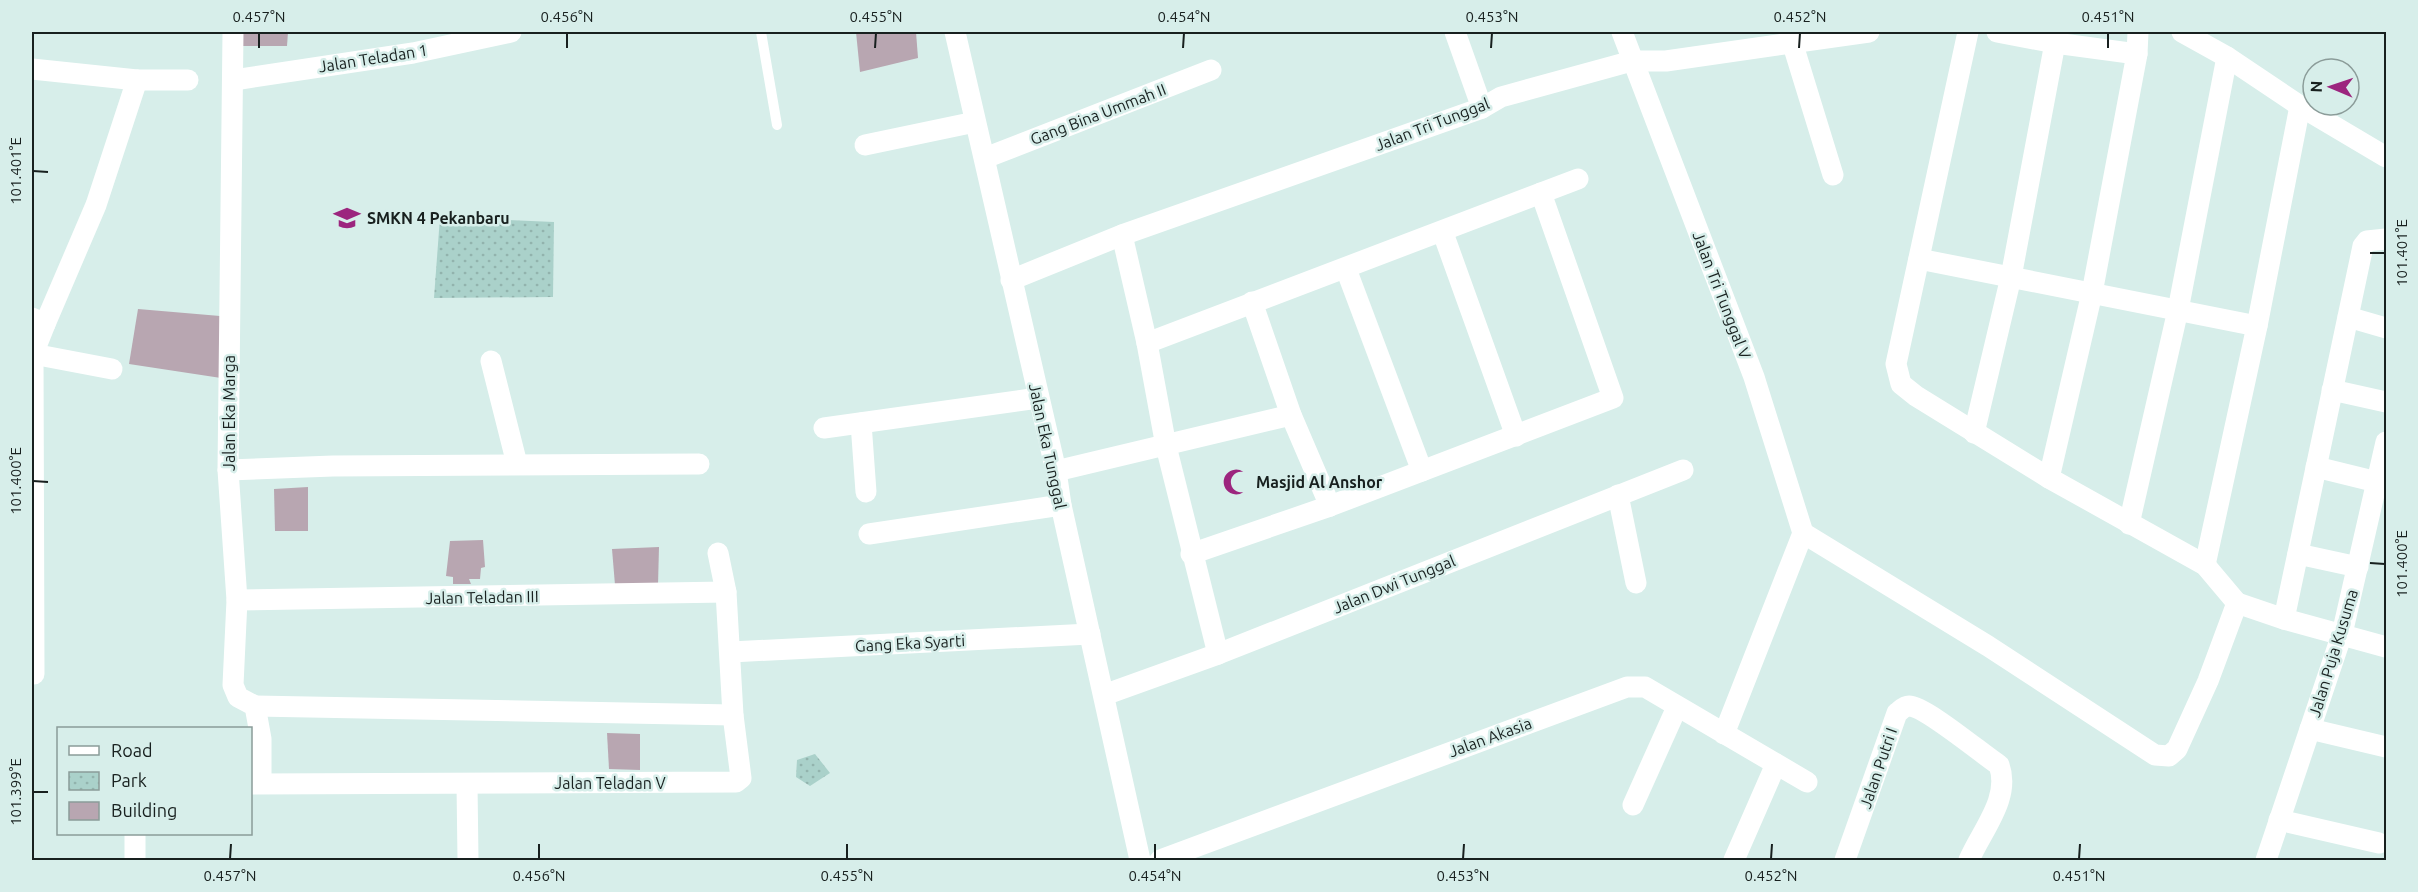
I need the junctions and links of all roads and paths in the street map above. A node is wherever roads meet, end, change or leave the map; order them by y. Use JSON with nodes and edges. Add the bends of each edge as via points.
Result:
{"nodes":[{"id":1,"x":233,"y":32,"type":"edge"},
{"id":2,"x":511,"y":32,"type":"edge"},
{"id":3,"x":761,"y":32,"type":"edge"},
{"id":4,"x":1455,"y":32,"type":"edge"},
{"id":5,"x":1622,"y":32,"type":"edge"},
{"id":6,"x":1869,"y":32,"type":"edge"},
{"id":7,"x":1968,"y":32,"type":"edge"},
{"id":8,"x":1997,"y":32,"type":"edge"},
{"id":9,"x":2138,"y":32,"type":"edge"},
{"id":10,"x":2182,"y":32,"type":"edge"},
{"id":11,"x":961,"y":34,"type":"edge"},
{"id":12,"x":1790,"y":37,"type":"edge"},
{"id":13,"x":2055,"y":43,"type":"junction"},
{"id":14,"x":2137,"y":54,"type":"junction"},
{"id":15,"x":2228,"y":57,"type":"junction"},
{"id":16,"x":1632,"y":61,"type":"junction"},
{"id":17,"x":32,"y":69,"type":"edge"},
{"id":18,"x":1211,"y":70,"type":"dead end"},
{"id":19,"x":137,"y":80,"type":"junction"},
{"id":20,"x":188,"y":80,"type":"dead end"},
{"id":21,"x":234,"y":80,"type":"junction"},
{"id":22,"x":2300,"y":106,"type":"junction"},
{"id":23,"x":1482,"y":108,"type":"junction"},
{"id":24,"x":975,"y":122,"type":"junction"},
{"id":25,"x":777,"y":125,"type":"dead end"},
{"id":26,"x":865,"y":145,"type":"dead end"},
{"id":27,"x":2386,"y":157,"type":"edge"},
{"id":28,"x":985,"y":158,"type":"junction"},
{"id":29,"x":1833,"y":175,"type":"dead end"},
{"id":30,"x":1578,"y":179,"type":"dead end"},
{"id":31,"x":1541,"y":193,"type":"junction"},
{"id":32,"x":1443,"y":232,"type":"junction"},
{"id":33,"x":1122,"y":235,"type":"junction"},
{"id":34,"x":2386,"y":239,"type":"edge"},
{"id":35,"x":1919,"y":259,"type":"junction"},
{"id":36,"x":1346,"y":268,"type":"junction"},
{"id":37,"x":2011,"y":277,"type":"junction"},
{"id":38,"x":1011,"y":280,"type":"junction"},
{"id":39,"x":2092,"y":293,"type":"junction"},
{"id":40,"x":1252,"y":302,"type":"junction"},
{"id":41,"x":2178,"y":310,"type":"junction"},
{"id":42,"x":2348,"y":317,"type":"junction"},
{"id":43,"x":38,"y":321,"type":"edge"},
{"id":44,"x":2257,"y":326,"type":"junction"},
{"id":45,"x":2386,"y":328,"type":"edge"},
{"id":46,"x":1147,"y":344,"type":"junction"},
{"id":47,"x":33,"y":354,"type":"junction"},
{"id":48,"x":491,"y":361,"type":"dead end"},
{"id":49,"x":112,"y":369,"type":"dead end"},
{"id":50,"x":2332,"y":390,"type":"junction"},
{"id":51,"x":1038,"y":398,"type":"junction"},
{"id":52,"x":2386,"y":402,"type":"edge"},
{"id":53,"x":1291,"y":416,"type":"junction"},
{"id":54,"x":861,"y":423,"type":"junction"},
{"id":55,"x":824,"y":428,"type":"dead end"},
{"id":56,"x":1974,"y":433,"type":"junction"},
{"id":57,"x":1516,"y":436,"type":"junction"},
{"id":58,"x":2386,"y":442,"type":"edge"},
{"id":59,"x":1166,"y":446,"type":"junction"},
{"id":60,"x":517,"y":464,"type":"junction"},
{"id":61,"x":699,"y":464,"type":"dead end"},
{"id":62,"x":2316,"y":467,"type":"junction"},
{"id":63,"x":228,"y":470,"type":"junction"},
{"id":64,"x":1683,"y":470,"type":"dead end"},
{"id":65,"x":1056,"y":471,"type":"junction"},
{"id":66,"x":1422,"y":471,"type":"junction"},
{"id":67,"x":2049,"y":478,"type":"junction"},
{"id":68,"x":2377,"y":482,"type":"junction"},
{"id":69,"x":866,"y":492,"type":"dead end"},
{"id":70,"x":1618,"y":495,"type":"junction"},
{"id":71,"x":1061,"y":505,"type":"junction"},
{"id":72,"x":1330,"y":506,"type":"junction"},
{"id":73,"x":2129,"y":524,"type":"junction"},
{"id":74,"x":1803,"y":533,"type":"junction"},
{"id":75,"x":869,"y":534,"type":"dead end"},
{"id":76,"x":718,"y":553,"type":"dead end"},
{"id":77,"x":1191,"y":554,"type":"junction"},
{"id":78,"x":2298,"y":554,"type":"junction"},
{"id":79,"x":2205,"y":565,"type":"junction"},
{"id":80,"x":2358,"y":567,"type":"junction"},
{"id":81,"x":1636,"y":583,"type":"dead end"},
{"id":82,"x":726,"y":591,"type":"junction"},
{"id":83,"x":237,"y":600,"type":"junction"},
{"id":84,"x":2237,"y":603,"type":"junction"},
{"id":85,"x":2284,"y":619,"type":"junction"},
{"id":86,"x":1090,"y":634,"type":"junction"},
{"id":87,"x":2342,"y":634,"type":"junction"},
{"id":88,"x":2386,"y":647,"type":"edge"},
{"id":89,"x":731,"y":652,"type":"junction"},
{"id":90,"x":1218,"y":654,"type":"junction"},
{"id":91,"x":32,"y":674,"type":"edge"},
{"id":92,"x":1104,"y":695,"type":"junction"},
{"id":93,"x":255,"y":706,"type":"junction"},
{"id":94,"x":1677,"y":707,"type":"junction"},
{"id":95,"x":732,"y":715,"type":"junction"},
{"id":96,"x":2310,"y":729,"type":"junction"},
{"id":97,"x":1724,"y":734,"type":"junction"},
{"id":98,"x":2386,"y":747,"type":"edge"},
{"id":99,"x":1776,"y":764,"type":"junction"},
{"id":100,"x":1806,"y":782,"type":"dead end"},
{"id":101,"x":256,"y":784,"type":"edge"},
{"id":102,"x":467,"y":784,"type":"junction"},
{"id":103,"x":1633,"y":805,"type":"dead end"},
{"id":104,"x":2279,"y":820,"type":"junction"},
{"id":105,"x":135,"y":835,"type":"edge"},
{"id":106,"x":2379,"y":843,"type":"dead end"},
{"id":107,"x":135,"y":861,"type":"edge"},
{"id":108,"x":468,"y":861,"type":"edge"},
{"id":109,"x":1140,"y":861,"type":"edge"},
{"id":110,"x":1160,"y":861,"type":"edge"},
{"id":111,"x":1734,"y":861,"type":"edge"},
{"id":112,"x":1845,"y":861,"type":"edge"},
{"id":113,"x":1969,"y":861,"type":"edge"},
{"id":114,"x":2266,"y":861,"type":"edge"}],
"edges":[{"from":1,"to":21,"type":"street","name":"Jalan Eka Marga"},
{"from":2,"to":21,"type":"street","name":"Jalan Teladan 1","via":[[413,53]]},
{"from":3,"to":25,"type":"lane"},
{"from":4,"to":23,"type":"street"},
{"from":5,"to":16,"type":"street","name":"Jalan Tri Tunggal V"},
{"from":6,"to":12,"type":"street","name":"Jalan Tri Tunggal"},
{"from":7,"to":35,"type":"street"},
{"from":8,"to":13,"type":"street"},
{"from":9,"to":14,"type":"street"},
{"from":10,"to":15,"type":"street"},
{"from":11,"to":24,"type":"street","name":"Jalan Eka Tunggal"},
{"from":12,"to":16,"type":"street","name":"Jalan Tri Tunggal","via":[[1666,61]]},
{"from":12,"to":29,"type":"street"},
{"from":13,"to":14,"type":"street"},
{"from":13,"to":37,"type":"street"},
{"from":14,"to":39,"type":"street"},
{"from":15,"to":22,"type":"street"},
{"from":15,"to":41,"type":"street"},
{"from":16,"to":23,"type":"street","name":"Jalan Tri Tunggal","via":[[1501,97]]},
{"from":16,"to":74,"type":"street","name":"Jalan Tri Tunggal V","via":[[1754,377]]},
{"from":17,"to":19,"type":"street"},
{"from":18,"to":28,"type":"street","name":"Gang Bina Ummah II"},
{"from":19,"to":20,"type":"street"},
{"from":19,"to":43,"type":"street","via":[[96,205]]},
{"from":21,"to":63,"type":"street","name":"Jalan Eka Marga"},
{"from":22,"to":27,"type":"street"},
{"from":22,"to":44,"type":"street"},
{"from":23,"to":33,"type":"street","name":"Jalan Tri Tunggal"},
{"from":24,"to":26,"type":"street"},
{"from":24,"to":28,"type":"street","name":"Jalan Eka Tunggal"},
{"from":28,"to":38,"type":"street","name":"Jalan Eka Tunggal"},
{"from":30,"to":31,"type":"street"},
{"from":31,"to":32,"type":"street"},
{"from":31,"to":57,"type":"street","via":[[1612,398]]},
{"from":32,"to":36,"type":"street"},
{"from":32,"to":57,"type":"street"},
{"from":33,"to":38,"type":"street","name":"Jalan Tri Tunggal"},
{"from":33,"to":46,"type":"street"},
{"from":34,"to":42,"type":"street","via":[[2367,241],[2363,246]]},
{"from":35,"to":37,"type":"street"},
{"from":35,"to":56,"type":"street","via":[[1896,364],[1901,384]]},
{"from":36,"to":40,"type":"street"},
{"from":36,"to":66,"type":"street"},
{"from":37,"to":39,"type":"street"},
{"from":37,"to":56,"type":"street"},
{"from":38,"to":51,"type":"street","name":"Jalan Eka Tunggal"},
{"from":39,"to":41,"type":"street"},
{"from":39,"to":67,"type":"street"},
{"from":40,"to":46,"type":"street"},
{"from":40,"to":53,"type":"street"},
{"from":41,"to":44,"type":"street"},
{"from":41,"to":73,"type":"street"},
{"from":42,"to":45,"type":"street"},
{"from":42,"to":50,"type":"street"},
{"from":43,"to":47,"type":"street"},
{"from":44,"to":79,"type":"street"},
{"from":46,"to":59,"type":"street"},
{"from":47,"to":49,"type":"street"},
{"from":47,"to":91,"type":"street"},
{"from":48,"to":60,"type":"street"},
{"from":50,"to":52,"type":"street"},
{"from":50,"to":62,"type":"street"},
{"from":51,"to":54,"type":"street"},
{"from":51,"to":65,"type":"street","name":"Jalan Eka Tunggal"},
{"from":53,"to":59,"type":"street"},
{"from":53,"to":72,"type":"street"},
{"from":54,"to":55,"type":"street"},
{"from":54,"to":69,"type":"street"},
{"from":56,"to":67,"type":"street"},
{"from":57,"to":66,"type":"street"},
{"from":58,"to":68,"type":"street","name":"Jalan Puja Kusuma"},
{"from":59,"to":65,"type":"street"},
{"from":59,"to":77,"type":"street"},
{"from":60,"to":61,"type":"street"},
{"from":60,"to":63,"type":"street"},
{"from":62,"to":68,"type":"street"},
{"from":62,"to":78,"type":"street"},
{"from":63,"to":83,"type":"street","name":"Jalan Eka Marga"},
{"from":64,"to":70,"type":"street","name":"Jalan Dwi Tunggal"},
{"from":65,"to":71,"type":"street","name":"Jalan Eka Tunggal"},
{"from":66,"to":72,"type":"street"},
{"from":67,"to":73,"type":"street"},
{"from":68,"to":80,"type":"street","name":"Jalan Puja Kusuma"},
{"from":70,"to":81,"type":"street"},
{"from":70,"to":90,"type":"street","name":"Jalan Dwi Tunggal"},
{"from":71,"to":75,"type":"street"},
{"from":71,"to":86,"type":"street","name":"Jalan Eka Tunggal"},
{"from":72,"to":77,"type":"street"},
{"from":73,"to":79,"type":"street"},
{"from":74,"to":84,"type":"street","via":[[1988,646],[2155,755],[2169,756],[2177,749]]},
{"from":74,"to":97,"type":"street"},
{"from":76,"to":82,"type":"street","name":"Jalan Teladan V"},
{"from":77,"to":90,"type":"street"},
{"from":78,"to":80,"type":"street"},
{"from":78,"to":85,"type":"street"},
{"from":79,"to":84,"type":"street"},
{"from":80,"to":87,"type":"street","name":"Jalan Puja Kusuma"},
{"from":82,"to":83,"type":"street","name":"Jalan Teladan III"},
{"from":82,"to":89,"type":"street","name":"Jalan Teladan V"},
{"from":83,"to":93,"type":"street","name":"Jalan Eka Marga","via":[[233,685],[238,697]]},
{"from":84,"to":85,"type":"street"},
{"from":85,"to":87,"type":"street"},
{"from":86,"to":89,"type":"street","name":"Gang Eka Syarti"},
{"from":86,"to":92,"type":"street","name":"Jalan Eka Tunggal"},
{"from":87,"to":88,"type":"street"},
{"from":87,"to":96,"type":"street","name":"Jalan Puja Kusuma"},
{"from":89,"to":95,"type":"street","name":"Jalan Teladan V"},
{"from":90,"to":92,"type":"street","name":"Jalan Dwi Tunggal"},
{"from":92,"to":109,"type":"street","name":"Jalan Eka Tunggal"},
{"from":93,"to":95,"type":"street"},
{"from":93,"to":101,"type":"street","via":[[261,739]]},
{"from":94,"to":97,"type":"street","name":"Jalan Akasia"},
{"from":94,"to":103,"type":"street"},
{"from":94,"to":110,"type":"street","name":"Jalan Akasia","via":[[1645,687],[1627,687]]},
{"from":95,"to":102,"type":"street","name":"Jalan Teladan V","via":[[741,778],[736,782]]},
{"from":96,"to":98,"type":"street"},
{"from":96,"to":104,"type":"street","name":"Jalan Puja Kusuma"},
{"from":97,"to":99,"type":"street","name":"Jalan Akasia"},
{"from":99,"to":100,"type":"street","name":"Jalan Akasia"},
{"from":99,"to":111,"type":"street"},
{"from":101,"to":102,"type":"street","name":"Jalan Teladan V"},
{"from":102,"to":108,"type":"street"},
{"from":104,"to":106,"type":"street"},
{"from":104,"to":114,"type":"street","name":"Jalan Puja Kusuma"},
{"from":105,"to":107,"type":"street"},
{"from":112,"to":113,"type":"street","name":"Jalan Putri I","via":[[1897,713],[1910,706],[1928,714],[1999,765],[2002,793]]}]}
